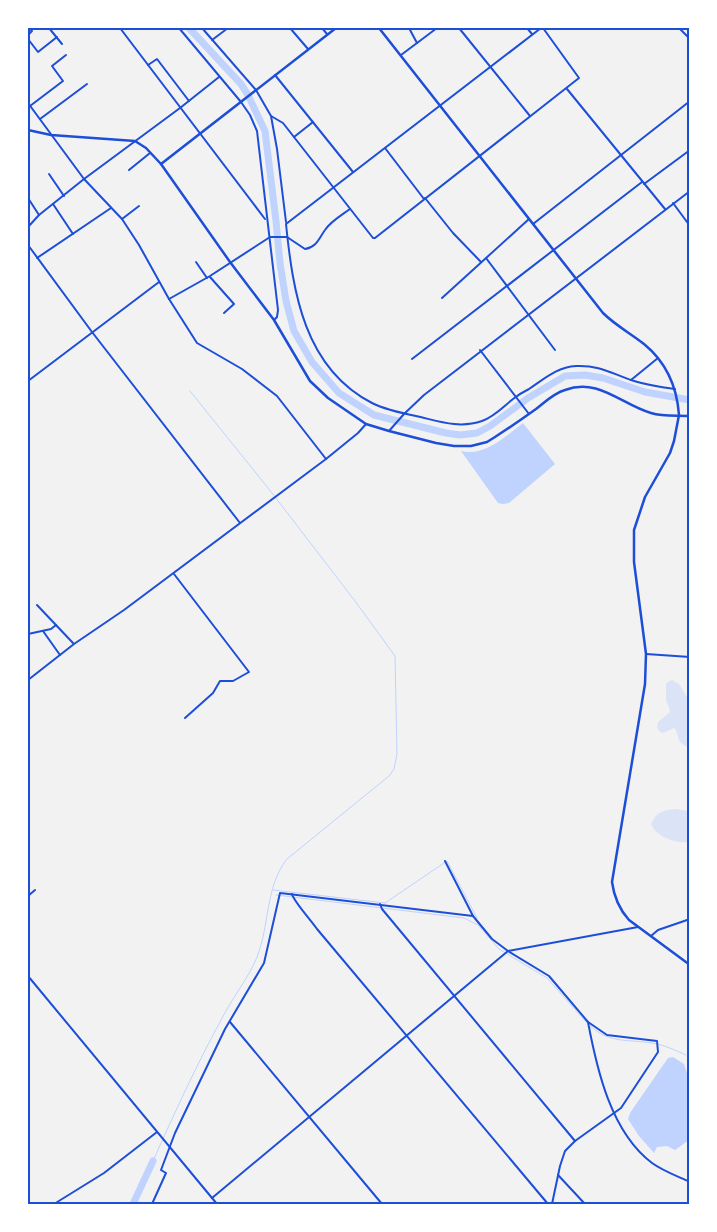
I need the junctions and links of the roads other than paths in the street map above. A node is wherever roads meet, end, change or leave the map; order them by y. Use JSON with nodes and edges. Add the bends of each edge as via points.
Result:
{"nodes":[{"id":1,"x":29,"y":28,"type":"edge"},
{"id":2,"x":49,"y":28,"type":"edge"},
{"id":3,"x":120,"y":28,"type":"edge"},
{"id":4,"x":179,"y":28,"type":"edge"},
{"id":5,"x":202,"y":28,"type":"edge"},
{"id":6,"x":228,"y":28,"type":"edge"},
{"id":7,"x":290,"y":28,"type":"edge"},
{"id":8,"x":322,"y":28,"type":"edge"},
{"id":9,"x":336,"y":28,"type":"edge"},
{"id":10,"x":379,"y":28,"type":"edge"},
{"id":11,"x":409,"y":28,"type":"edge"},
{"id":12,"x":437,"y":28,"type":"edge"},
{"id":13,"x":459,"y":28,"type":"edge"},
{"id":14,"x":527,"y":28,"type":"edge"},
{"id":15,"x":542,"y":28,"type":"edge"},
{"id":16,"x":680,"y":28,"type":"edge"},
{"id":17,"x":327,"y":34,"type":"junction"},
{"id":18,"x":532,"y":34,"type":"junction"},
{"id":19,"x":28,"y":35,"type":"edge"},
{"id":20,"x":57,"y":37,"type":"junction"},
{"id":21,"x":28,"y":39,"type":"edge"},
{"id":22,"x":690,"y":39,"type":"edge"},
{"id":23,"x":212,"y":40,"type":"junction"},
{"id":24,"x":417,"y":43,"type":"junction"},
{"id":25,"x":62,"y":44,"type":"dead end"},
{"id":26,"x":308,"y":50,"type":"junction"},
{"id":27,"x":66,"y":55,"type":"dead end"},
{"id":28,"x":400,"y":56,"type":"junction"},
{"id":29,"x":148,"y":65,"type":"junction"},
{"id":30,"x":490,"y":67,"type":"junction"},
{"id":31,"x":275,"y":75,"type":"junction"},
{"id":32,"x":219,"y":77,"type":"junction"},
{"id":33,"x":87,"y":84,"type":"dead end"},
{"id":34,"x":566,"y":89,"type":"junction"},
{"id":35,"x":256,"y":90,"type":"junction"},
{"id":36,"x":189,"y":101,"type":"junction"},
{"id":37,"x":690,"y":101,"type":"edge"},
{"id":38,"x":241,"y":102,"type":"junction"},
{"id":39,"x":28,"y":103,"type":"edge"},
{"id":40,"x":439,"y":105,"type":"junction"},
{"id":41,"x":30,"y":106,"type":"junction"},
{"id":42,"x":180,"y":108,"type":"junction"},
{"id":43,"x":271,"y":116,"type":"junction"},
{"id":44,"x":530,"y":116,"type":"junction"},
{"id":45,"x":40,"y":119,"type":"junction"},
{"id":46,"x":313,"y":122,"type":"junction"},
{"id":47,"x":28,"y":130,"type":"edge"},
{"id":48,"x":200,"y":134,"type":"junction"},
{"id":49,"x":51,"y":135,"type":"junction"},
{"id":50,"x":294,"y":137,"type":"junction"},
{"id":51,"x":135,"y":141,"type":"junction"},
{"id":52,"x":385,"y":148,"type":"junction"},
{"id":53,"x":690,"y":150,"type":"edge"},
{"id":54,"x":150,"y":153,"type":"junction"},
{"id":55,"x":621,"y":155,"type":"junction"},
{"id":56,"x":479,"y":156,"type":"junction"},
{"id":57,"x":160,"y":164,"type":"junction"},
{"id":58,"x":128,"y":170,"type":"dead end"},
{"id":59,"x":353,"y":172,"type":"junction"},
{"id":60,"x":49,"y":174,"type":"dead end"},
{"id":61,"x":84,"y":179,"type":"junction"},
{"id":62,"x":643,"y":183,"type":"junction"},
{"id":63,"x":334,"y":187,"type":"junction"},
{"id":64,"x":690,"y":191,"type":"edge"},
{"id":65,"x":64,"y":196,"type":"junction"},
{"id":66,"x":28,"y":198,"type":"edge"},
{"id":67,"x":424,"y":199,"type":"junction"},
{"id":68,"x":673,"y":203,"type":"junction"},
{"id":69,"x":53,"y":204,"type":"junction"},
{"id":70,"x":139,"y":206,"type":"dead end"},
{"id":71,"x":111,"y":208,"type":"junction"},
{"id":72,"x":350,"y":209,"type":"junction"},
{"id":73,"x":665,"y":209,"type":"junction"},
{"id":74,"x":39,"y":215,"type":"junction"},
{"id":75,"x":529,"y":219,"type":"junction"},
{"id":76,"x":122,"y":220,"type":"junction"},
{"id":77,"x":266,"y":220,"type":"junction"},
{"id":78,"x":286,"y":224,"type":"junction"},
{"id":79,"x":532,"y":224,"type":"junction"},
{"id":80,"x":690,"y":226,"type":"edge"},
{"id":81,"x":28,"y":228,"type":"edge"},
{"id":82,"x":73,"y":234,"type":"junction"},
{"id":83,"x":271,"y":237,"type":"junction"},
{"id":84,"x":287,"y":237,"type":"junction"},
{"id":85,"x":28,"y":245,"type":"edge"},
{"id":86,"x":554,"y":251,"type":"junction"},
{"id":87,"x":37,"y":258,"type":"junction"},
{"id":88,"x":486,"y":258,"type":"junction"},
{"id":89,"x":196,"y":262,"type":"dead end"},
{"id":90,"x":230,"y":262,"type":"junction"},
{"id":91,"x":481,"y":263,"type":"junction"},
{"id":92,"x":208,"y":277,"type":"junction"},
{"id":93,"x":576,"y":278,"type":"junction"},
{"id":94,"x":159,"y":282,"type":"junction"},
{"id":95,"x":507,"y":287,"type":"junction"},
{"id":96,"x":442,"y":298,"type":"dead end"},
{"id":97,"x":169,"y":299,"type":"junction"},
{"id":98,"x":224,"y":313,"type":"dead end"},
{"id":99,"x":528,"y":314,"type":"junction"},
{"id":100,"x":274,"y":320,"type":"junction"},
{"id":101,"x":92,"y":332,"type":"junction"},
{"id":102,"x":480,"y":350,"type":"junction"},
{"id":103,"x":555,"y":350,"type":"dead end"},
{"id":104,"x":658,"y":358,"type":"junction"},
{"id":105,"x":412,"y":359,"type":"dead end"},
{"id":106,"x":631,"y":380,"type":"junction"},
{"id":107,"x":28,"y":381,"type":"edge"},
{"id":108,"x":675,"y":390,"type":"junction"},
{"id":109,"x":516,"y":396,"type":"junction"},
{"id":110,"x":404,"y":414,"type":"junction"},
{"id":111,"x":529,"y":414,"type":"junction"},
{"id":112,"x":679,"y":415,"type":"junction"},
{"id":113,"x":690,"y":416,"type":"edge"},
{"id":114,"x":366,"y":424,"type":"junction"},
{"id":115,"x":389,"y":431,"type":"junction"},
{"id":116,"x":326,"y":459,"type":"junction"},
{"id":117,"x":240,"y":523,"type":"junction"},
{"id":118,"x":174,"y":574,"type":"junction"},
{"id":119,"x":37,"y":605,"type":"dead end"},
{"id":120,"x":56,"y":625,"type":"junction"},
{"id":121,"x":43,"y":631,"type":"junction"},
{"id":122,"x":28,"y":634,"type":"edge"},
{"id":123,"x":74,"y":644,"type":"junction"},
{"id":124,"x":646,"y":654,"type":"junction"},
{"id":125,"x":60,"y":655,"type":"junction"},
{"id":126,"x":690,"y":657,"type":"edge"},
{"id":127,"x":28,"y":680,"type":"edge"},
{"id":128,"x":185,"y":718,"type":"dead end"},
{"id":129,"x":446,"y":862,"type":"dead end"},
{"id":130,"x":35,"y":890,"type":"dead end"},
{"id":131,"x":292,"y":894,"type":"junction"},
{"id":132,"x":314,"y":894,"type":"dead end"},
{"id":133,"x":28,"y":896,"type":"edge"},
{"id":134,"x":310,"y":896,"type":"junction"},
{"id":135,"x":380,"y":904,"type":"junction"},
{"id":136,"x":473,"y":916,"type":"junction"},
{"id":137,"x":690,"y":919,"type":"edge"},
{"id":138,"x":638,"y":927,"type":"junction"},
{"id":139,"x":651,"y":936,"type":"junction"},
{"id":140,"x":506,"y":952,"type":"junction"},
{"id":141,"x":690,"y":965,"type":"edge"},
{"id":142,"x":28,"y":976,"type":"edge"},
{"id":143,"x":454,"y":997,"type":"junction"},
{"id":144,"x":230,"y":1021,"type":"junction"},
{"id":145,"x":588,"y":1022,"type":"junction"},
{"id":146,"x":406,"y":1036,"type":"junction"},
{"id":147,"x":613,"y":1114,"type":"junction"},
{"id":148,"x":310,"y":1116,"type":"junction"},
{"id":149,"x":157,"y":1132,"type":"junction"},
{"id":150,"x":575,"y":1141,"type":"junction"},
{"id":151,"x":170,"y":1148,"type":"junction"},
{"id":152,"x":558,"y":1175,"type":"junction"},
{"id":153,"x":690,"y":1182,"type":"edge"},
{"id":154,"x":212,"y":1198,"type":"junction"},
{"id":155,"x":54,"y":1204,"type":"edge"},
{"id":156,"x":152,"y":1204,"type":"edge"},
{"id":157,"x":217,"y":1204,"type":"edge"},
{"id":158,"x":382,"y":1204,"type":"edge"},
{"id":159,"x":548,"y":1204,"type":"edge"},
{"id":160,"x":552,"y":1204,"type":"edge"},
{"id":161,"x":585,"y":1204,"type":"edge"}],
"edges":[{"from":1,"to":19,"type":"street","via":[[32,31]]},
{"from":2,"to":20,"type":"street"},
{"from":3,"to":29,"type":"street"},
{"from":4,"to":32,"type":"street"},
{"from":5,"to":23,"type":"street"},
{"from":6,"to":23,"type":"street"},
{"from":7,"to":26,"type":"street"},
{"from":8,"to":17,"type":"street"},
{"from":9,"to":17,"type":"main road"},
{"from":10,"to":28,"type":"main road"},
{"from":11,"to":24,"type":"street"},
{"from":12,"to":24,"type":"street"},
{"from":13,"to":30,"type":"street"},
{"from":14,"to":18,"type":"street"},
{"from":15,"to":18,"type":"street"},
{"from":15,"to":34,"type":"street","via":[[579,77]]},
{"from":16,"to":22,"type":"street"},
{"from":17,"to":26,"type":"main road"},
{"from":18,"to":30,"type":"street"},
{"from":20,"to":21,"type":"street","via":[[38,52]]},
{"from":20,"to":25,"type":"street"},
{"from":23,"to":35,"type":"street"},
{"from":24,"to":28,"type":"street"},
{"from":26,"to":31,"type":"main road"},
{"from":27,"to":41,"type":"street","via":[[52,66],[64,81]]},
{"from":28,"to":40,"type":"main road"},
{"from":29,"to":36,"type":"street","via":[[157,59]]},
{"from":29,"to":42,"type":"street"},
{"from":30,"to":40,"type":"street"},
{"from":30,"to":44,"type":"street"},
{"from":31,"to":35,"type":"main road"},
{"from":31,"to":46,"type":"street"},
{"from":32,"to":36,"type":"street"},
{"from":32,"to":38,"type":"street"},
{"from":33,"to":45,"type":"street"},
{"from":34,"to":44,"type":"street"},
{"from":34,"to":55,"type":"street"},
{"from":35,"to":38,"type":"main road"},
{"from":35,"to":43,"type":"street"},
{"from":36,"to":42,"type":"street"},
{"from":37,"to":55,"type":"street"},
{"from":38,"to":48,"type":"main road"},
{"from":38,"to":77,"type":"street","via":[[257,131]]},
{"from":39,"to":41,"type":"street"},
{"from":40,"to":52,"type":"street"},
{"from":40,"to":56,"type":"main road"},
{"from":41,"to":45,"type":"street"},
{"from":42,"to":48,"type":"street"},
{"from":42,"to":51,"type":"street"},
{"from":43,"to":50,"type":"street","via":[[283,123]]},
{"from":43,"to":78,"type":"street"},
{"from":44,"to":56,"type":"street"},
{"from":45,"to":49,"type":"street"},
{"from":46,"to":50,"type":"street"},
{"from":46,"to":59,"type":"street"},
{"from":47,"to":49,"type":"main road"},
{"from":48,"to":57,"type":"main road"},
{"from":48,"to":77,"type":"street"},
{"from":49,"to":51,"type":"main road"},
{"from":49,"to":61,"type":"street"},
{"from":50,"to":63,"type":"street"},
{"from":51,"to":54,"type":"main road"},
{"from":51,"to":61,"type":"street"},
{"from":52,"to":59,"type":"street"},
{"from":52,"to":67,"type":"street"},
{"from":53,"to":62,"type":"street"},
{"from":54,"to":57,"type":"main road"},
{"from":54,"to":58,"type":"street"},
{"from":55,"to":62,"type":"street"},
{"from":55,"to":79,"type":"street"},
{"from":56,"to":67,"type":"street"},
{"from":56,"to":75,"type":"main road"},
{"from":57,"to":90,"type":"main road"},
{"from":59,"to":63,"type":"street"},
{"from":60,"to":65,"type":"street"},
{"from":61,"to":65,"type":"street"},
{"from":61,"to":71,"type":"street"},
{"from":62,"to":73,"type":"street"},
{"from":62,"to":86,"type":"street"},
{"from":63,"to":72,"type":"street"},
{"from":63,"to":78,"type":"street"},
{"from":64,"to":68,"type":"street"},
{"from":65,"to":69,"type":"street"},
{"from":66,"to":74,"type":"street"},
{"from":67,"to":72,"type":"street","via":[[375,238]]},
{"from":67,"to":91,"type":"street"},
{"from":68,"to":73,"type":"street"},
{"from":68,"to":80,"type":"street"},
{"from":69,"to":74,"type":"street"},
{"from":69,"to":82,"type":"street"},
{"from":70,"to":76,"type":"street"},
{"from":71,"to":76,"type":"street"},
{"from":71,"to":82,"type":"street"},
{"from":72,"to":84,"type":"street","via":[[336,218],[310,248],[305,249]]},
{"from":73,"to":93,"type":"street"},
{"from":74,"to":81,"type":"street"},
{"from":75,"to":79,"type":"main road"},
{"from":75,"to":88,"type":"street"},
{"from":76,"to":94,"type":"street"},
{"from":77,"to":83,"type":"street"},
{"from":78,"to":84,"type":"street"},
{"from":79,"to":86,"type":"main road"},
{"from":82,"to":87,"type":"street"},
{"from":83,"to":84,"type":"street"},
{"from":83,"to":90,"type":"street"},
{"from":83,"to":100,"type":"street","via":[[272,274],[278,310]]},
{"from":84,"to":110,"type":"street","via":[[297,299],[315,346],[344,384],[372,403]]},
{"from":85,"to":87,"type":"street"},
{"from":86,"to":93,"type":"main road"},
{"from":86,"to":95,"type":"street"},
{"from":87,"to":101,"type":"street"},
{"from":88,"to":91,"type":"street"},
{"from":88,"to":95,"type":"street"},
{"from":89,"to":92,"type":"street"},
{"from":90,"to":92,"type":"street"},
{"from":90,"to":100,"type":"main road"},
{"from":91,"to":96,"type":"street"},
{"from":92,"to":97,"type":"street"},
{"from":92,"to":98,"type":"street","via":[[234,304]]},
{"from":93,"to":99,"type":"street"},
{"from":93,"to":104,"type":"main road","via":[[610,320]]},
{"from":94,"to":97,"type":"street"},
{"from":94,"to":101,"type":"street"},
{"from":95,"to":99,"type":"street"},
{"from":95,"to":105,"type":"street"},
{"from":97,"to":116,"type":"street","via":[[197,343],[242,369],[277,396]]},
{"from":99,"to":102,"type":"street"},
{"from":99,"to":103,"type":"street"},
{"from":100,"to":114,"type":"main road","via":[[310,381],[333,402]]},
{"from":101,"to":107,"type":"street"},
{"from":101,"to":117,"type":"street"},
{"from":102,"to":109,"type":"street"},
{"from":102,"to":110,"type":"street"},
{"from":104,"to":106,"type":"street"},
{"from":104,"to":108,"type":"main road"},
{"from":106,"to":108,"type":"street"},
{"from":106,"to":109,"type":"street","via":[[601,367],[575,366],[551,373]]},
{"from":108,"to":112,"type":"main road"},
{"from":109,"to":110,"type":"street","via":[[491,417],[465,425]]},
{"from":109,"to":111,"type":"street"},
{"from":110,"to":115,"type":"street"},
{"from":111,"to":112,"type":"main road","via":[[564,390],[576,387],[612,393],[653,414]]},
{"from":111,"to":115,"type":"main road","via":[[487,442],[471,446],[445,445]]},
{"from":112,"to":113,"type":"main road"},
{"from":112,"to":124,"type":"main road","via":[[670,452],[644,497],[634,530],[634,562]]},
{"from":114,"to":115,"type":"main road"},
{"from":114,"to":116,"type":"street"},
{"from":116,"to":117,"type":"street"},
{"from":117,"to":118,"type":"street"},
{"from":118,"to":123,"type":"street"},
{"from":118,"to":128,"type":"street","via":[[249,672],[233,681],[220,681]]},
{"from":119,"to":120,"type":"street"},
{"from":120,"to":121,"type":"street"},
{"from":120,"to":123,"type":"street"},
{"from":121,"to":122,"type":"street"},
{"from":121,"to":125,"type":"street"},
{"from":123,"to":125,"type":"street"},
{"from":124,"to":126,"type":"street"},
{"from":124,"to":138,"type":"main road","via":[[643,696],[612,882],[620,907]]},
{"from":125,"to":127,"type":"street"},
{"from":129,"to":136,"type":"street"},
{"from":130,"to":133,"type":"street"},
{"from":131,"to":134,"type":"street"},
{"from":131,"to":144,"type":"street","via":[[279,895],[264,963]]},
{"from":131,"to":146,"type":"street"},
{"from":132,"to":134,"type":"street"},
{"from":134,"to":135,"type":"street"},
{"from":135,"to":136,"type":"street"},
{"from":135,"to":143,"type":"street"},
{"from":136,"to":140,"type":"street"},
{"from":137,"to":139,"type":"street","via":[[658,930]]},
{"from":138,"to":139,"type":"main road"},
{"from":138,"to":140,"type":"street"},
{"from":139,"to":141,"type":"main road"},
{"from":140,"to":143,"type":"street"},
{"from":140,"to":145,"type":"street","via":[[549,976]]},
{"from":142,"to":149,"type":"street"},
{"from":143,"to":146,"type":"street"},
{"from":143,"to":150,"type":"street"},
{"from":144,"to":148,"type":"street"},
{"from":144,"to":151,"type":"street"},
{"from":145,"to":147,"type":"street"},
{"from":145,"to":147,"type":"street","via":[[607,1035],[657,1041],[658,1052],[621,1108]]},
{"from":146,"to":148,"type":"street"},
{"from":146,"to":159,"type":"street"},
{"from":147,"to":150,"type":"street"},
{"from":147,"to":153,"type":"street","via":[[646,1158],[658,1168]]},
{"from":148,"to":154,"type":"street"},
{"from":148,"to":158,"type":"street"},
{"from":149,"to":151,"type":"street"},
{"from":149,"to":155,"type":"street","via":[[104,1173]]},
{"from":150,"to":152,"type":"street","via":[[565,1151]]},
{"from":151,"to":154,"type":"street"},
{"from":151,"to":156,"type":"street","via":[[161,1170],[166,1173]]},
{"from":152,"to":160,"type":"street"},
{"from":152,"to":161,"type":"street"},
{"from":154,"to":157,"type":"street"}]}
